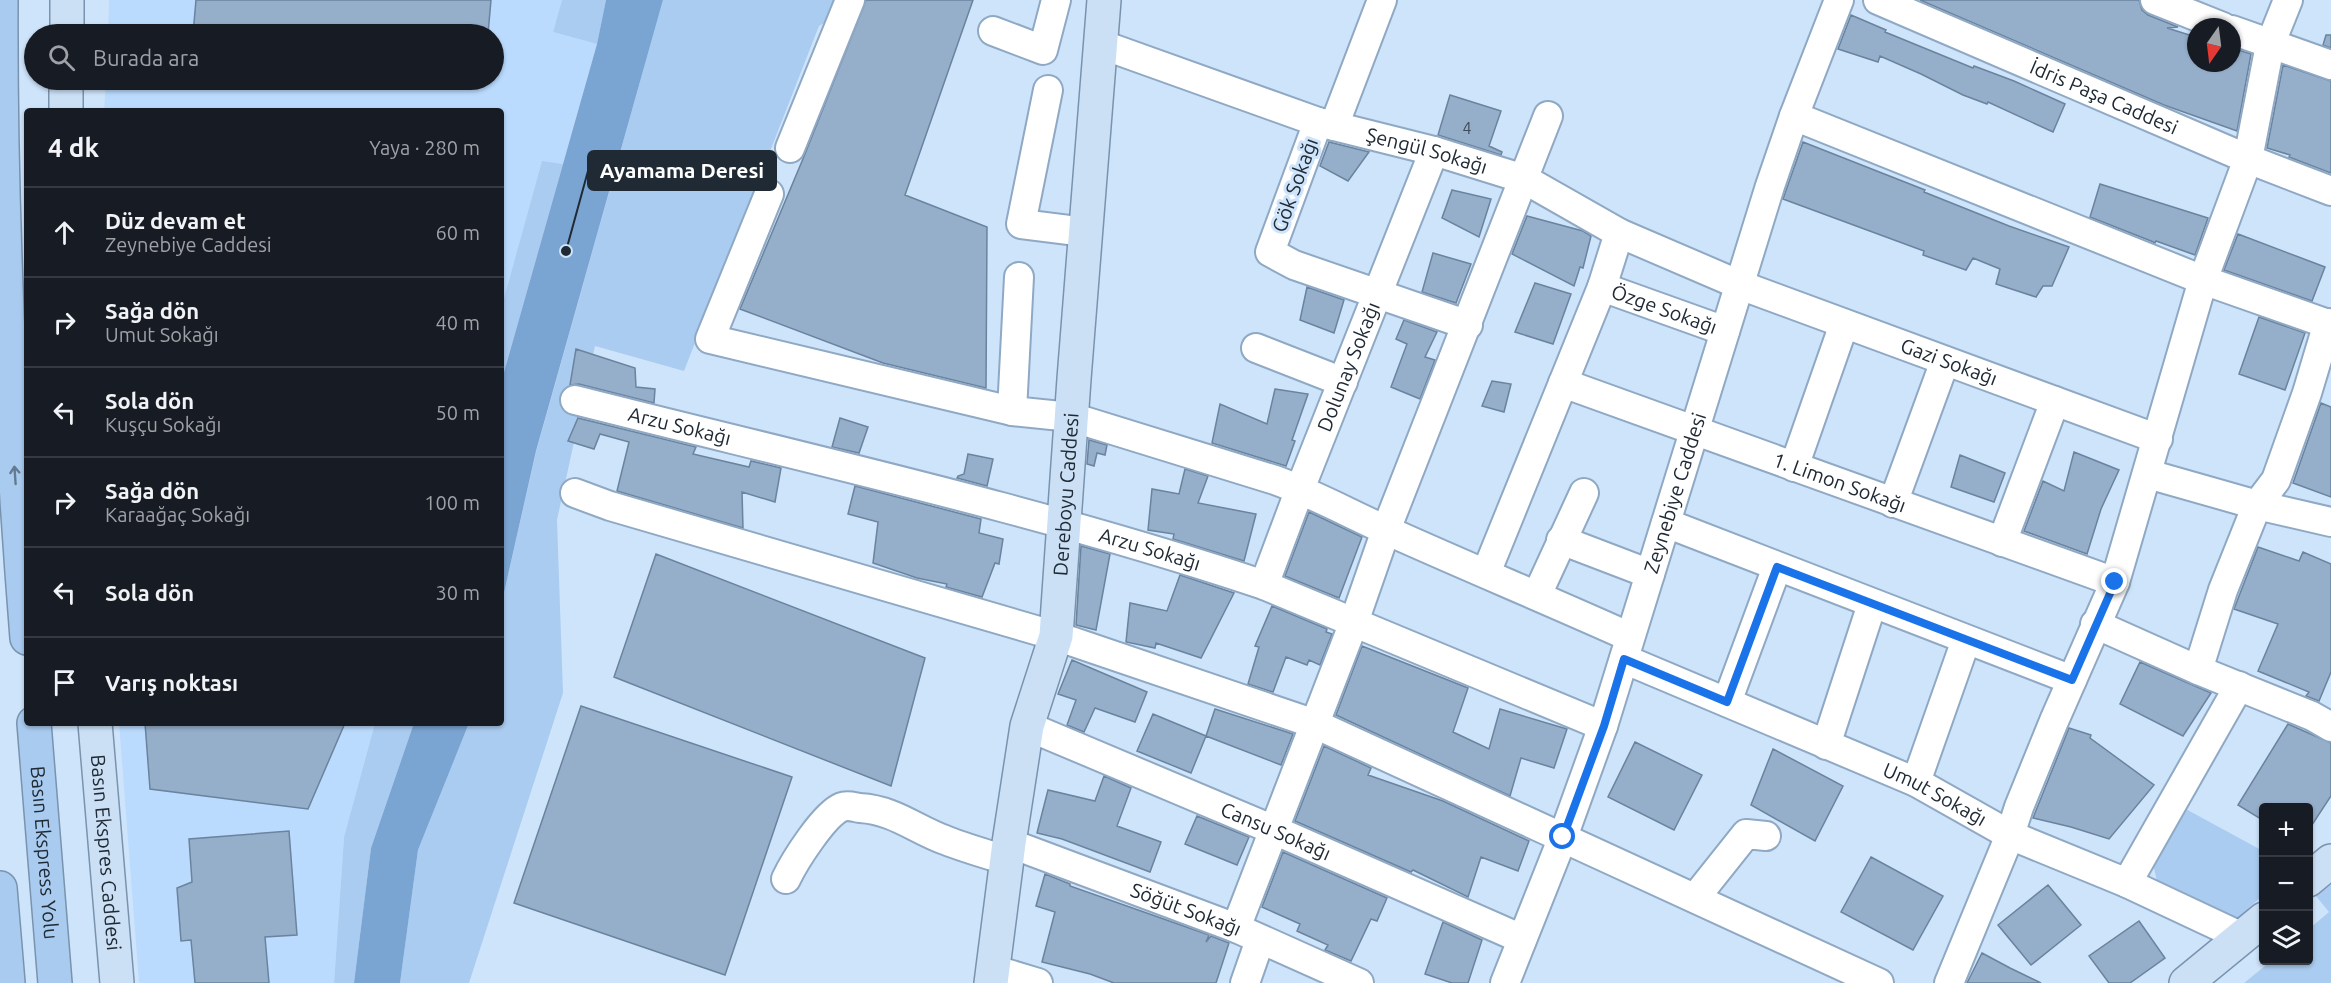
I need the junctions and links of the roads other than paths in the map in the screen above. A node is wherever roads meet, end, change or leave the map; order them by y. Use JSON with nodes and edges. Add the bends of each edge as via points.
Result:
{"nodes":[{"id":1,"x":1,"y":0,"type":"edge"},
{"id":2,"x":67,"y":0,"type":"edge"},
{"id":3,"x":850,"y":0,"type":"edge"},
{"id":4,"x":1056,"y":0,"type":"edge"},
{"id":5,"x":1104,"y":0,"type":"edge"},
{"id":6,"x":1382,"y":0,"type":"edge"},
{"id":7,"x":1839,"y":0,"type":"edge"},
{"id":8,"x":1878,"y":0,"type":"edge"},
{"id":9,"x":2155,"y":0,"type":"edge"},
{"id":10,"x":2288,"y":0,"type":"edge"},
{"id":11,"x":2200,"y":18,"type":"edge"},
{"id":12,"x":66,"y":24,"type":"edge"},
{"id":13,"x":993,"y":31,"type":"dead end"},
{"id":14,"x":2241,"y":34,"type":"edge"},
{"id":15,"x":1100,"y":44,"type":"junction"},
{"id":16,"x":2270,"y":45,"type":"junction"},
{"id":17,"x":2331,"y":65,"type":"edge"},
{"id":18,"x":66,"y":90,"type":"edge"},
{"id":19,"x":1048,"y":90,"type":"dead end"},
{"id":20,"x":66,"y":108,"type":"edge"},
{"id":21,"x":1548,"y":116,"type":"dead end"},
{"id":22,"x":1794,"y":116,"type":"junction"},
{"id":23,"x":1326,"y":124,"type":"junction"},
{"id":24,"x":790,"y":148,"type":"dead end"},
{"id":25,"x":1434,"y":151,"type":"junction"},
{"id":26,"x":2248,"y":159,"type":"junction"},
{"id":27,"x":1524,"y":179,"type":"junction"},
{"id":28,"x":2331,"y":191,"type":"edge"},
{"id":29,"x":769,"y":194,"type":"dead end"},
{"id":30,"x":1085,"y":232,"type":"junction"},
{"id":31,"x":1619,"y":233,"type":"junction"},
{"id":32,"x":1019,"y":278,"type":"dead end"},
{"id":33,"x":2203,"y":280,"type":"junction"},
{"id":34,"x":1740,"y":285,"type":"junction"},
{"id":35,"x":1602,"y":287,"type":"junction"},
{"id":36,"x":1378,"y":294,"type":"junction"},
{"id":37,"x":1844,"y":324,"type":"junction"},
{"id":38,"x":2329,"y":324,"type":"edge"},
{"id":39,"x":1468,"y":325,"type":"junction"},
{"id":40,"x":1725,"y":331,"type":"junction"},
{"id":41,"x":1256,"y":348,"type":"dead end"},
{"id":42,"x":1945,"y":361,"type":"junction"},
{"id":43,"x":1343,"y":382,"type":"junction"},
{"id":44,"x":1563,"y":383,"type":"junction"},
{"id":45,"x":575,"y":400,"type":"dead end"},
{"id":46,"x":2055,"y":401,"type":"junction"},
{"id":47,"x":1012,"y":411,"type":"junction"},
{"id":48,"x":1071,"y":417,"type":"junction"},
{"id":49,"x":1695,"y":431,"type":"junction"},
{"id":50,"x":2158,"y":439,"type":"junction"},
{"id":51,"x":1794,"y":467,"type":"junction"},
{"id":52,"x":2148,"y":474,"type":"junction"},
{"id":53,"x":1300,"y":489,"type":"junction"},
{"id":54,"x":575,"y":493,"type":"dead end"},
{"id":55,"x":1584,"y":493,"type":"dead end"},
{"id":56,"x":1893,"y":502,"type":"junction"},
{"id":57,"x":2257,"y":505,"type":"junction"},
{"id":58,"x":2331,"y":522,"type":"edge"},
{"id":59,"x":1666,"y":523,"type":"junction"},
{"id":60,"x":1064,"y":524,"type":"junction"},
{"id":61,"x":1386,"y":531,"type":"junction"},
{"id":62,"x":1561,"y":540,"type":"junction"},
{"id":63,"x":2002,"y":542,"type":"junction"},
{"id":64,"x":1777,"y":567,"type":"junction"},
{"id":65,"x":1486,"y":573,"type":"junction"},
{"id":66,"x":1650,"y":574,"type":"junction"},
{"id":67,"x":2115,"y":582,"type":"junction"},
{"id":68,"x":1264,"y":585,"type":"junction"},
{"id":69,"x":1537,"y":595,"type":"junction"},
{"id":70,"x":24,"y":597,"type":"edge"},
{"id":71,"x":1872,"y":604,"type":"junction"},
{"id":72,"x":1354,"y":622,"type":"junction"},
{"id":73,"x":2095,"y":624,"type":"junction"},
{"id":74,"x":1056,"y":636,"type":"junction"},
{"id":75,"x":1966,"y":640,"type":"junction"},
{"id":76,"x":1627,"y":648,"type":"junction"},
{"id":77,"x":2198,"y":670,"type":"junction"},
{"id":78,"x":2072,"y":680,"type":"junction"},
{"id":79,"x":2239,"y":686,"type":"junction"},
{"id":80,"x":1727,"y":702,"type":"junction"},
{"id":81,"x":1315,"y":724,"type":"junction"},
{"id":82,"x":34,"y":726,"type":"edge"},
{"id":83,"x":95,"y":726,"type":"edge"},
{"id":84,"x":1027,"y":726,"type":"junction"},
{"id":85,"x":1604,"y":726,"type":"junction"},
{"id":86,"x":2331,"y":727,"type":"edge"},
{"id":87,"x":1826,"y":745,"type":"junction"},
{"id":88,"x":1916,"y":782,"type":"junction"},
{"id":89,"x":1274,"y":830,"type":"junction"},
{"id":90,"x":2010,"y":835,"type":"junction"},
{"id":91,"x":1766,"y":836,"type":"dead end"},
{"id":92,"x":1563,"y":837,"type":"junction"},
{"id":93,"x":1008,"y":852,"type":"junction"},
{"id":94,"x":2331,"y":861,"type":"edge"},
{"id":95,"x":2313,"y":876,"type":"edge"},
{"id":96,"x":786,"y":879,"type":"dead end"},
{"id":97,"x":2127,"y":883,"type":"junction"},
{"id":98,"x":0,"y":888,"type":"edge"},
{"id":99,"x":1695,"y":898,"type":"junction"},
{"id":100,"x":2253,"y":928,"type":"edge"},
{"id":101,"x":1248,"y":934,"type":"junction"},
{"id":102,"x":1522,"y":939,"type":"junction"},
{"id":103,"x":992,"y":976,"type":"edge"},
{"id":104,"x":8,"y":983,"type":"edge"},
{"id":105,"x":55,"y":983,"type":"edge"},
{"id":106,"x":117,"y":983,"type":"edge"},
{"id":107,"x":1038,"y":983,"type":"edge"},
{"id":108,"x":1245,"y":983,"type":"edge"},
{"id":109,"x":1359,"y":983,"type":"edge"},
{"id":110,"x":1505,"y":983,"type":"edge"},
{"id":111,"x":1879,"y":983,"type":"edge"},
{"id":112,"x":1949,"y":983,"type":"edge"},
{"id":113,"x":2186,"y":983,"type":"edge"}],
"edges":[{"from":70,"to":1,"type":"highway","one_way":true,"via":[[3,245]]},
{"from":2,"to":12,"type":"main road"},
{"from":3,"to":24,"type":"street"},
{"from":4,"to":13,"type":"street","via":[[1043,50]]},
{"from":5,"to":15,"type":"main road","name":"Dereboyu Caddesi"},
{"from":6,"to":23,"type":"street"},
{"from":7,"to":22,"type":"street","name":"Zeynebiye Caddesi"},
{"from":8,"to":26,"type":"street","name":"İdris Paşa Caddesi"},
{"from":9,"to":11,"type":"street"},
{"from":10,"to":16,"type":"street"},
{"from":14,"to":16,"type":"street"},
{"from":15,"to":23,"type":"street","name":"Şengül Sokağı"},
{"from":15,"to":30,"type":"main road","name":"Dereboyu Caddesi"},
{"from":16,"to":17,"type":"street"},
{"from":16,"to":26,"type":"street"},
{"from":18,"to":20,"type":"main road"},
{"from":19,"to":30,"type":"street","via":[[1021,224]]},
{"from":21,"to":27,"type":"street"},
{"from":22,"to":33,"type":"street"},
{"from":22,"to":34,"type":"street","name":"Zeynebiye Caddesi"},
{"from":23,"to":25,"type":"street","name":"Şengül Sokağı"},
{"from":23,"to":36,"type":"street","name":"Gök Sokağı","via":[[1270,252],[1294,265]]},
{"from":25,"to":27,"type":"street","name":"Şengül Sokağı"},
{"from":25,"to":36,"type":"street","name":"Dolunay Sokağı"},
{"from":26,"to":28,"type":"street","name":"İdris Paşa Caddesi"},
{"from":26,"to":33,"type":"street"},
{"from":27,"to":31,"type":"street","name":"Şengül Sokağı"},
{"from":27,"to":39,"type":"street"},
{"from":29,"to":47,"type":"street","name":"Umut Sokağı","via":[[711,339]]},
{"from":30,"to":48,"type":"main road","name":"Dereboyu Caddesi"},
{"from":31,"to":34,"type":"street","name":"Şengül Sokağı"},
{"from":31,"to":35,"type":"street"},
{"from":32,"to":47,"type":"street"},
{"from":33,"to":38,"type":"street"},
{"from":33,"to":50,"type":"street"},
{"from":34,"to":37,"type":"street","name":"Gazi Sokağı"},
{"from":34,"to":40,"type":"street","name":"Zeynebiye Caddesi"},
{"from":35,"to":40,"type":"street","name":"Özge Sokağı"},
{"from":35,"to":44,"type":"street"},
{"from":36,"to":39,"type":"street","name":"Gök Sokağı"},
{"from":36,"to":43,"type":"street","name":"Dolunay Sokağı"},
{"from":37,"to":42,"type":"street","name":"Gazi Sokağı"},
{"from":37,"to":51,"type":"street"},
{"from":38,"to":57,"type":"street","via":[[2276,480]]},
{"from":39,"to":61,"type":"street"},
{"from":40,"to":49,"type":"street","name":"Zeynebiye Caddesi"},
{"from":41,"to":43,"type":"street"},
{"from":42,"to":46,"type":"street","name":"Gazi Sokağı"},
{"from":42,"to":56,"type":"street"},
{"from":43,"to":53,"type":"street","name":"Dolunay Sokağı"},
{"from":44,"to":49,"type":"street","name":"1. Limon Sokağı"},
{"from":44,"to":65,"type":"street"},
{"from":45,"to":60,"type":"street","name":"Arzu Sokağı"},
{"from":46,"to":50,"type":"street","name":"Gazi Sokağı"},
{"from":46,"to":63,"type":"street"},
{"from":47,"to":48,"type":"street","name":"Umut Sokağı"},
{"from":48,"to":53,"type":"street","name":"Umut Sokağı"},
{"from":48,"to":60,"type":"main road","name":"Dereboyu Caddesi"},
{"from":49,"to":51,"type":"street","name":"1. Limon Sokağı"},
{"from":49,"to":59,"type":"street","name":"Zeynebiye Caddesi"},
{"from":50,"to":52,"type":"street"},
{"from":51,"to":56,"type":"street","name":"1. Limon Sokağı"},
{"from":52,"to":57,"type":"street"},
{"from":52,"to":67,"type":"street"},
{"from":53,"to":61,"type":"street","name":"Umut Sokağı"},
{"from":53,"to":68,"type":"street","name":"Dolunay Sokağı"},
{"from":54,"to":74,"type":"street"},
{"from":55,"to":62,"type":"street"},
{"from":56,"to":63,"type":"street","name":"1. Limon Sokağı"},
{"from":57,"to":58,"type":"street"},
{"from":57,"to":77,"type":"street","via":[[2223,590]]},
{"from":59,"to":64,"type":"street"},
{"from":59,"to":66,"type":"street","name":"Zeynebiye Caddesi"},
{"from":60,"to":68,"type":"street","name":"Arzu Sokağı"},
{"from":60,"to":74,"type":"main road","name":"Dereboyu Caddesi"},
{"from":61,"to":65,"type":"street","name":"Umut Sokağı"},
{"from":61,"to":72,"type":"street"},
{"from":62,"to":66,"type":"street"},
{"from":62,"to":69,"type":"street"},
{"from":63,"to":67,"type":"street","name":"1. Limon Sokağı"},
{"from":64,"to":71,"type":"street"},
{"from":64,"to":80,"type":"street"},
{"from":65,"to":69,"type":"street","name":"Umut Sokağı"},
{"from":66,"to":76,"type":"street","name":"Zeynebiye Caddesi"},
{"from":67,"to":73,"type":"street"},
{"from":68,"to":72,"type":"street","name":"Arzu Sokağı"},
{"from":69,"to":76,"type":"street","name":"Umut Sokağı"},
{"from":71,"to":75,"type":"street"},
{"from":71,"to":87,"type":"street"},
{"from":72,"to":81,"type":"street"},
{"from":72,"to":85,"type":"street","name":"Arzu Sokağı"},
{"from":73,"to":77,"type":"street"},
{"from":73,"to":78,"type":"street"},
{"from":74,"to":81,"type":"street"},
{"from":74,"to":84,"type":"main road","name":"Dereboyu Caddesi"},
{"from":75,"to":78,"type":"street"},
{"from":75,"to":88,"type":"street"},
{"from":76,"to":80,"type":"street","name":"Umut Sokağı"},
{"from":76,"to":85,"type":"street","name":"Zeynebiye Caddesi"},
{"from":77,"to":79,"type":"street"},
{"from":78,"to":90,"type":"street"},
{"from":79,"to":86,"type":"street"},
{"from":79,"to":97,"type":"street"},
{"from":80,"to":87,"type":"street","name":"Umut Sokağı"},
{"from":81,"to":89,"type":"street"},
{"from":81,"to":92,"type":"street"},
{"from":82,"to":105,"type":"highway","name":"Basın Ekspress Yolu"},
{"from":83,"to":106,"type":"main road","name":"Basın Ekspres Caddesi"},
{"from":84,"to":89,"type":"street","name":"Cansu Sokağı"},
{"from":84,"to":93,"type":"main road","name":"Dereboyu Caddesi"},
{"from":85,"to":92,"type":"street","name":"Zeynebiye Caddesi"},
{"from":87,"to":88,"type":"street","name":"Umut Sokağı"},
{"from":88,"to":90,"type":"street","name":"Umut Sokağı"},
{"from":89,"to":101,"type":"street"},
{"from":89,"to":102,"type":"street","name":"Cansu Sokağı"},
{"from":90,"to":97,"type":"street","name":"Umut Sokağı"},
{"from":90,"to":112,"type":"street"},
{"from":91,"to":99,"type":"street","via":[[1746,834]]},
{"from":92,"to":99,"type":"street"},
{"from":92,"to":102,"type":"street","name":"Zeynebiye Caddesi"},
{"from":93,"to":96,"type":"street","name":"Söğüt Sokağı","via":[[943,839],[874,809],[843,806],[816,832]]},
{"from":93,"to":101,"type":"street","name":"Söğüt Sokağı"},
{"from":93,"to":103,"type":"main road","name":"Dereboyu Caddesi"},
{"from":94,"to":95,"type":"main road"},
{"from":97,"to":100,"type":"street","name":"Umut Sokağı"},
{"from":98,"to":104,"type":"highway"},
{"from":99,"to":111,"type":"street"},
{"from":100,"to":113,"type":"main road"},
{"from":101,"to":108,"type":"street"},
{"from":101,"to":109,"type":"street","name":"Söğüt Sokağı"},
{"from":102,"to":110,"type":"street","name":"Zeynebiye Caddesi"},
{"from":103,"to":107,"type":"street"}]}
